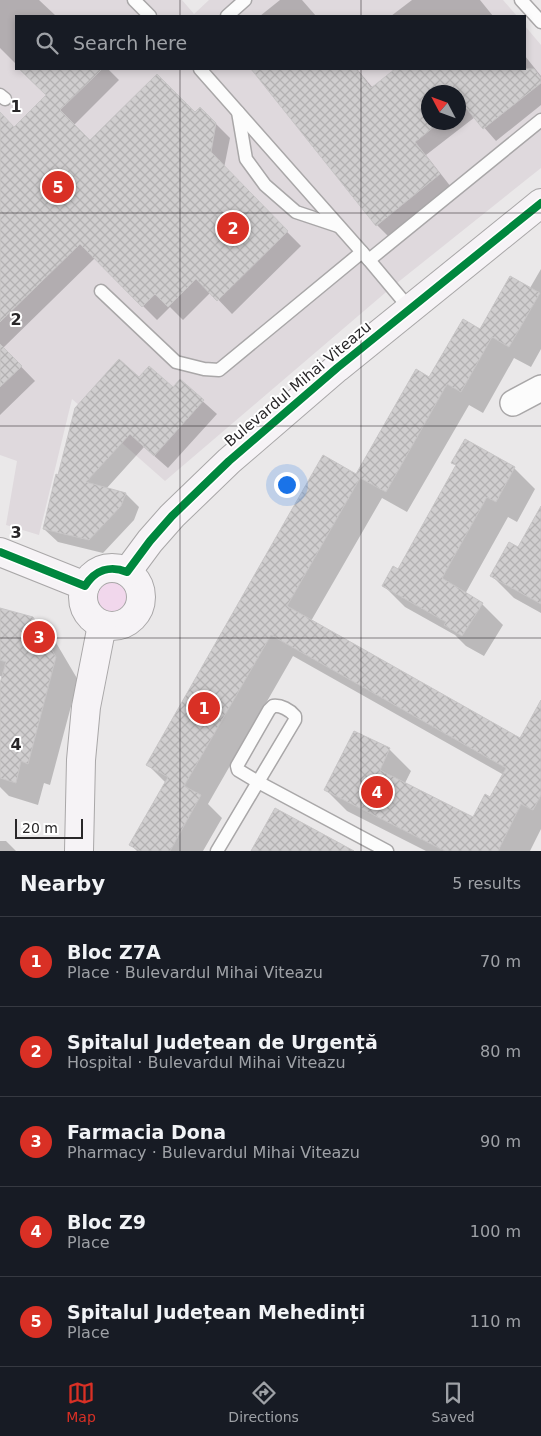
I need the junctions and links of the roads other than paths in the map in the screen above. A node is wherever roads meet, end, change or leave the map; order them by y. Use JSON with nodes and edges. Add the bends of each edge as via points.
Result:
{"nodes":[{"id":1,"x":134,"y":0,"type":"edge"},
{"id":2,"x":245,"y":0,"type":"edge"},
{"id":3,"x":521,"y":0,"type":"edge"},
{"id":4,"x":149,"y":15,"type":"edge"},
{"id":5,"x":228,"y":15,"type":"edge"},
{"id":6,"x":541,"y":22,"type":"edge"},
{"id":7,"x":201,"y":70,"type":"edge"},
{"id":8,"x":238,"y":112,"type":"junction"},
{"id":9,"x":541,"y":120,"type":"edge"},
{"id":10,"x":541,"y":203,"type":"edge"},
{"id":11,"x":340,"y":227,"type":"junction"},
{"id":12,"x":366,"y":256,"type":"junction"},
{"id":13,"x":102,"y":291,"type":"dead end"},
{"id":14,"x":410,"y":308,"type":"junction"},
{"id":15,"x":541,"y":388,"type":"edge"},
{"id":16,"x":513,"y":403,"type":"dead end"},
{"id":17,"x":0,"y":552,"type":"edge"},
{"id":18,"x":127,"y":572,"type":"junction"},
{"id":19,"x":85,"y":586,"type":"junction"},
{"id":20,"x":102,"y":625,"type":"junction"},
{"id":21,"x":258,"y":782,"type":"junction"},
{"id":22,"x":79,"y":851,"type":"edge"},
{"id":23,"x":217,"y":851,"type":"edge"},
{"id":24,"x":388,"y":851,"type":"edge"}],
"edges":[{"from":1,"to":4,"type":"lane"},
{"from":2,"to":5,"type":"lane"},
{"from":3,"to":6,"type":"lane"},
{"from":7,"to":8,"type":"lane"},
{"from":8,"to":11,"type":"lane"},
{"from":8,"to":11,"type":"lane","via":[[246,159],[265,185],[296,212]]},
{"from":9,"to":12,"type":"lane"},
{"from":10,"to":14,"type":"main road","name":"Bulevardul Mihai Viteazu"},
{"from":11,"to":12,"type":"lane"},
{"from":12,"to":13,"type":"lane","via":[[219,370],[176,362]]},
{"from":12,"to":14,"type":"lane"},
{"from":14,"to":18,"type":"main road","name":"Bulevardul Mihai Viteazu","via":[[216,473],[150,541]]},
{"from":15,"to":16,"type":"street"},
{"from":17,"to":19,"type":"main road"},
{"from":18,"to":19,"type":"main road","via":[[103,570]]},
{"from":18,"to":20,"type":"main road","via":[[136,580],[140,591],[141,603],[137,612],[122,625]]},
{"from":19,"to":20,"type":"main road","via":[[86,609]]},
{"from":20,"to":22,"type":"main road","via":[[86,708]]},
{"from":21,"to":21,"type":"lane","via":[[295,720],[293,714],[280,706],[269,710],[237,766],[238,770]]},
{"from":21,"to":23,"type":"lane"},
{"from":21,"to":24,"type":"lane"}]}
